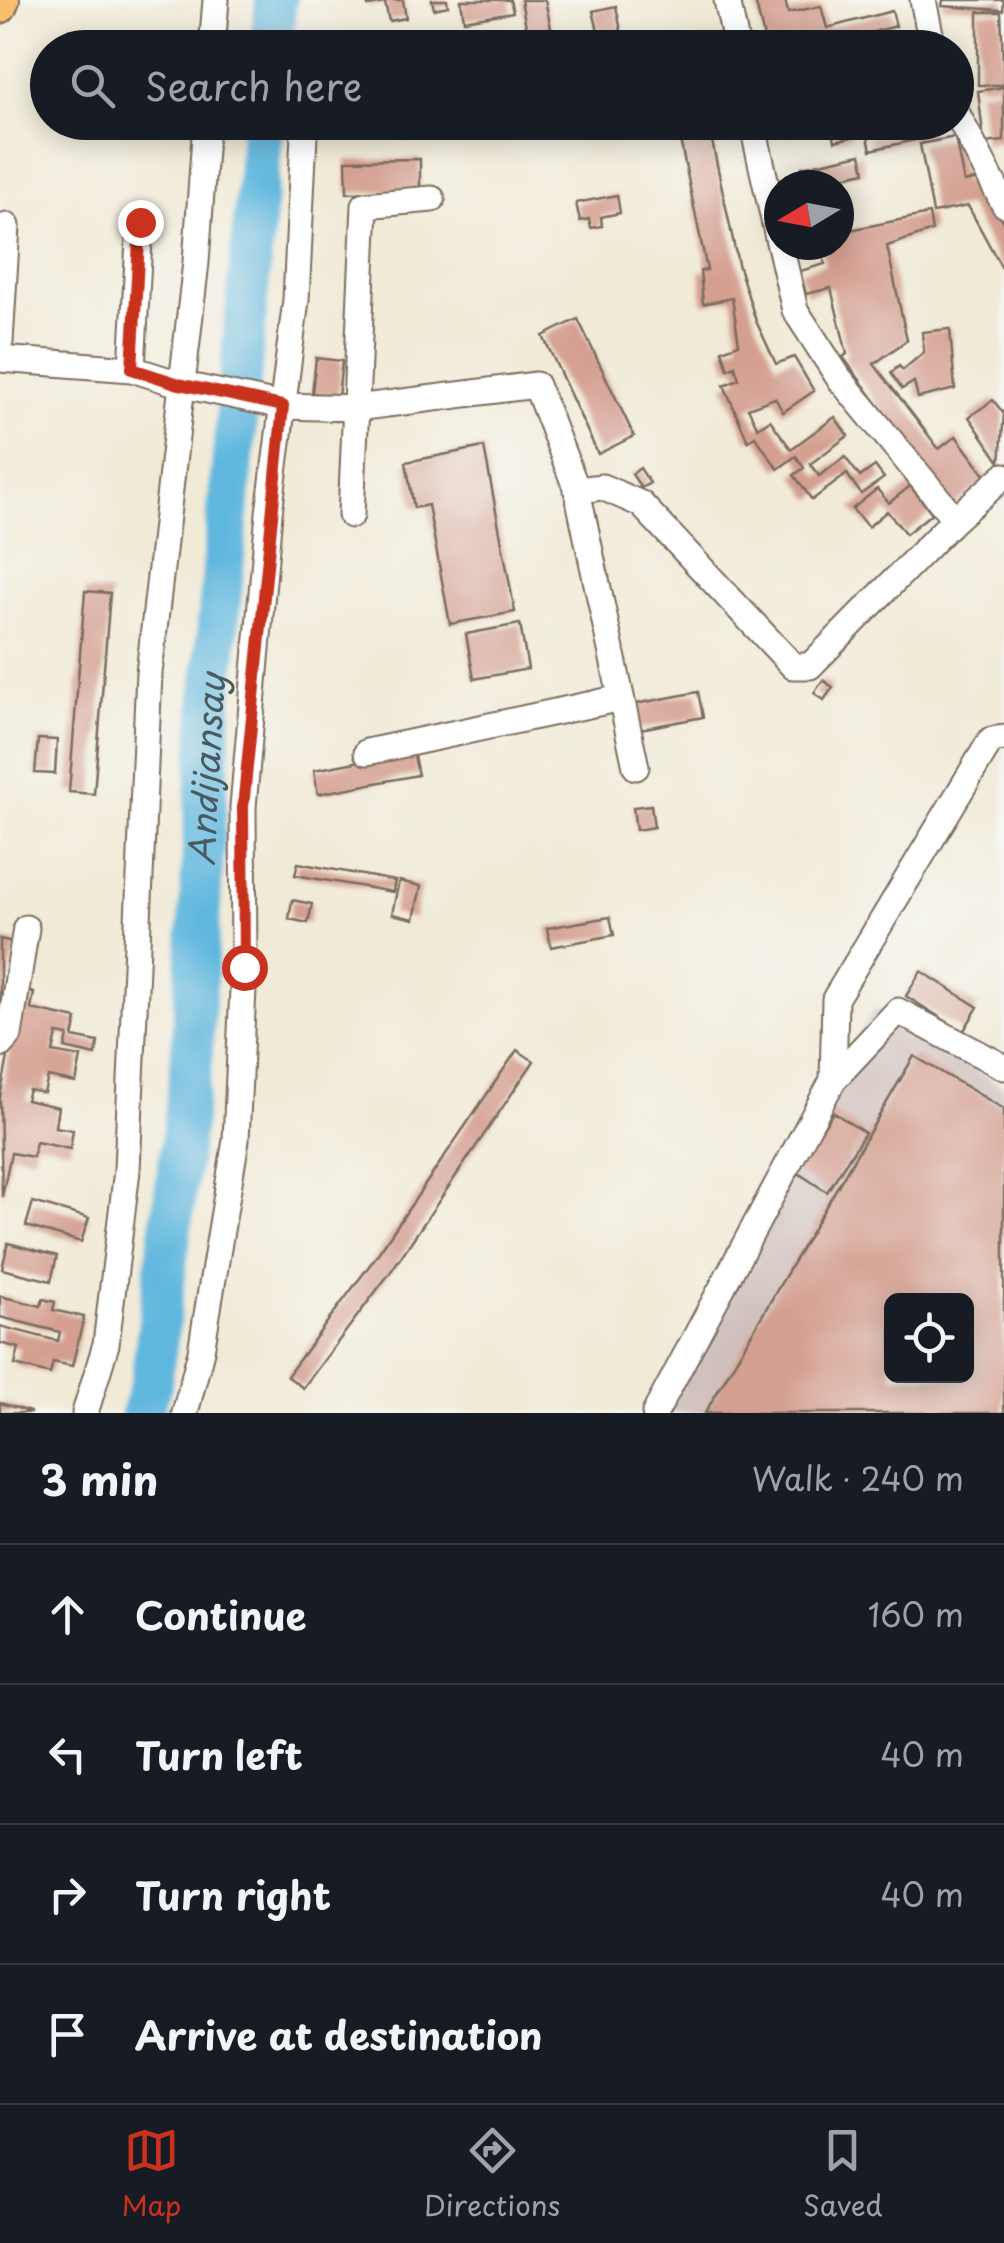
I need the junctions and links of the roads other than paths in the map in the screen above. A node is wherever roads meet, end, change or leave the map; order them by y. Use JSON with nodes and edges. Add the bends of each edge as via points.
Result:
{"nodes":[{"id":1,"x":3,"y":0,"type":"edge"},
{"id":2,"x":216,"y":0,"type":"edge"},
{"id":3,"x":727,"y":0,"type":"edge"},
{"id":4,"x":922,"y":0,"type":"edge"},
{"id":5,"x":0,"y":7,"type":"edge"},
{"id":6,"x":214,"y":30,"type":"edge"},
{"id":7,"x":733,"y":30,"type":"edge"},
{"id":8,"x":929,"y":30,"type":"edge"},
{"id":9,"x":205,"y":140,"type":"edge"},
{"id":10,"x":304,"y":140,"type":"edge"},
{"id":11,"x":756,"y":140,"type":"edge"},
{"id":12,"x":971,"y":140,"type":"edge"},
{"id":13,"x":764,"y":176,"type":"edge"},
{"id":14,"x":432,"y":200,"type":"dead end"},
{"id":15,"x":1004,"y":204,"type":"edge"},
{"id":16,"x":140,"y":222,"type":"dead end"},
{"id":17,"x":0,"y":229,"type":"edge"},
{"id":18,"x":783,"y":260,"type":"edge"},
{"id":19,"x":0,"y":342,"type":"edge"},
{"id":20,"x":0,"y":359,"type":"edge"},
{"id":21,"x":132,"y":369,"type":"junction"},
{"id":22,"x":179,"y":384,"type":"junction"},
{"id":23,"x":283,"y":406,"type":"junction"},
{"id":24,"x":356,"y":408,"type":"junction"},
{"id":25,"x":1004,"y":476,"type":"edge"},
{"id":26,"x":577,"y":490,"type":"junction"},
{"id":27,"x":351,"y":515,"type":"dead end"},
{"id":28,"x":955,"y":519,"type":"junction"},
{"id":29,"x":621,"y":698,"type":"junction"},
{"id":30,"x":1004,"y":738,"type":"edge"},
{"id":31,"x":367,"y":752,"type":"dead end"},
{"id":32,"x":636,"y":768,"type":"dead end"},
{"id":33,"x":26,"y":928,"type":"dead end"},
{"id":34,"x":0,"y":1045,"type":"edge"},
{"id":35,"x":1004,"y":1067,"type":"edge"},
{"id":36,"x":833,"y":1080,"type":"junction"},
{"id":37,"x":85,"y":1413,"type":"edge"},
{"id":38,"x":185,"y":1413,"type":"edge"},
{"id":39,"x":654,"y":1413,"type":"edge"}],
"edges":[{"from":1,"to":5,"type":"main road"},
{"from":2,"to":6,"type":"lane"},
{"from":3,"to":7,"type":"lane"},
{"from":4,"to":8,"type":"lane"},
{"from":9,"to":22,"type":"lane"},
{"from":10,"to":23,"type":"lane"},
{"from":11,"to":13,"type":"lane"},
{"from":12,"to":15,"type":"lane"},
{"from":14,"to":24,"type":"lane","via":[[365,205]]},
{"from":16,"to":21,"type":"lane"},
{"from":17,"to":19,"type":"lane","via":[[8,226]]},
{"from":18,"to":28,"type":"lane","via":[[794,310],[839,378]]},
{"from":20,"to":21,"type":"lane"},
{"from":21,"to":22,"type":"lane"},
{"from":22,"to":23,"type":"lane"},
{"from":22,"to":37,"type":"lane","via":[[149,673],[127,1170],[106,1344]]},
{"from":23,"to":24,"type":"lane"},
{"from":23,"to":38,"type":"lane","via":[[243,807],[236,1140]]},
{"from":24,"to":26,"type":"lane","via":[[536,386]]},
{"from":24,"to":27,"type":"lane"},
{"from":25,"to":28,"type":"lane"},
{"from":26,"to":28,"type":"lane","via":[[602,487],[640,504],[794,666],[810,666]]},
{"from":26,"to":29,"type":"lane"},
{"from":29,"to":31,"type":"lane"},
{"from":29,"to":32,"type":"lane"},
{"from":30,"to":36,"type":"lane","via":[[991,740],[835,999]]},
{"from":33,"to":34,"type":"lane","via":[[9,1035]]},
{"from":35,"to":36,"type":"lane","via":[[898,1011]]},
{"from":36,"to":39,"type":"lane"}]}
